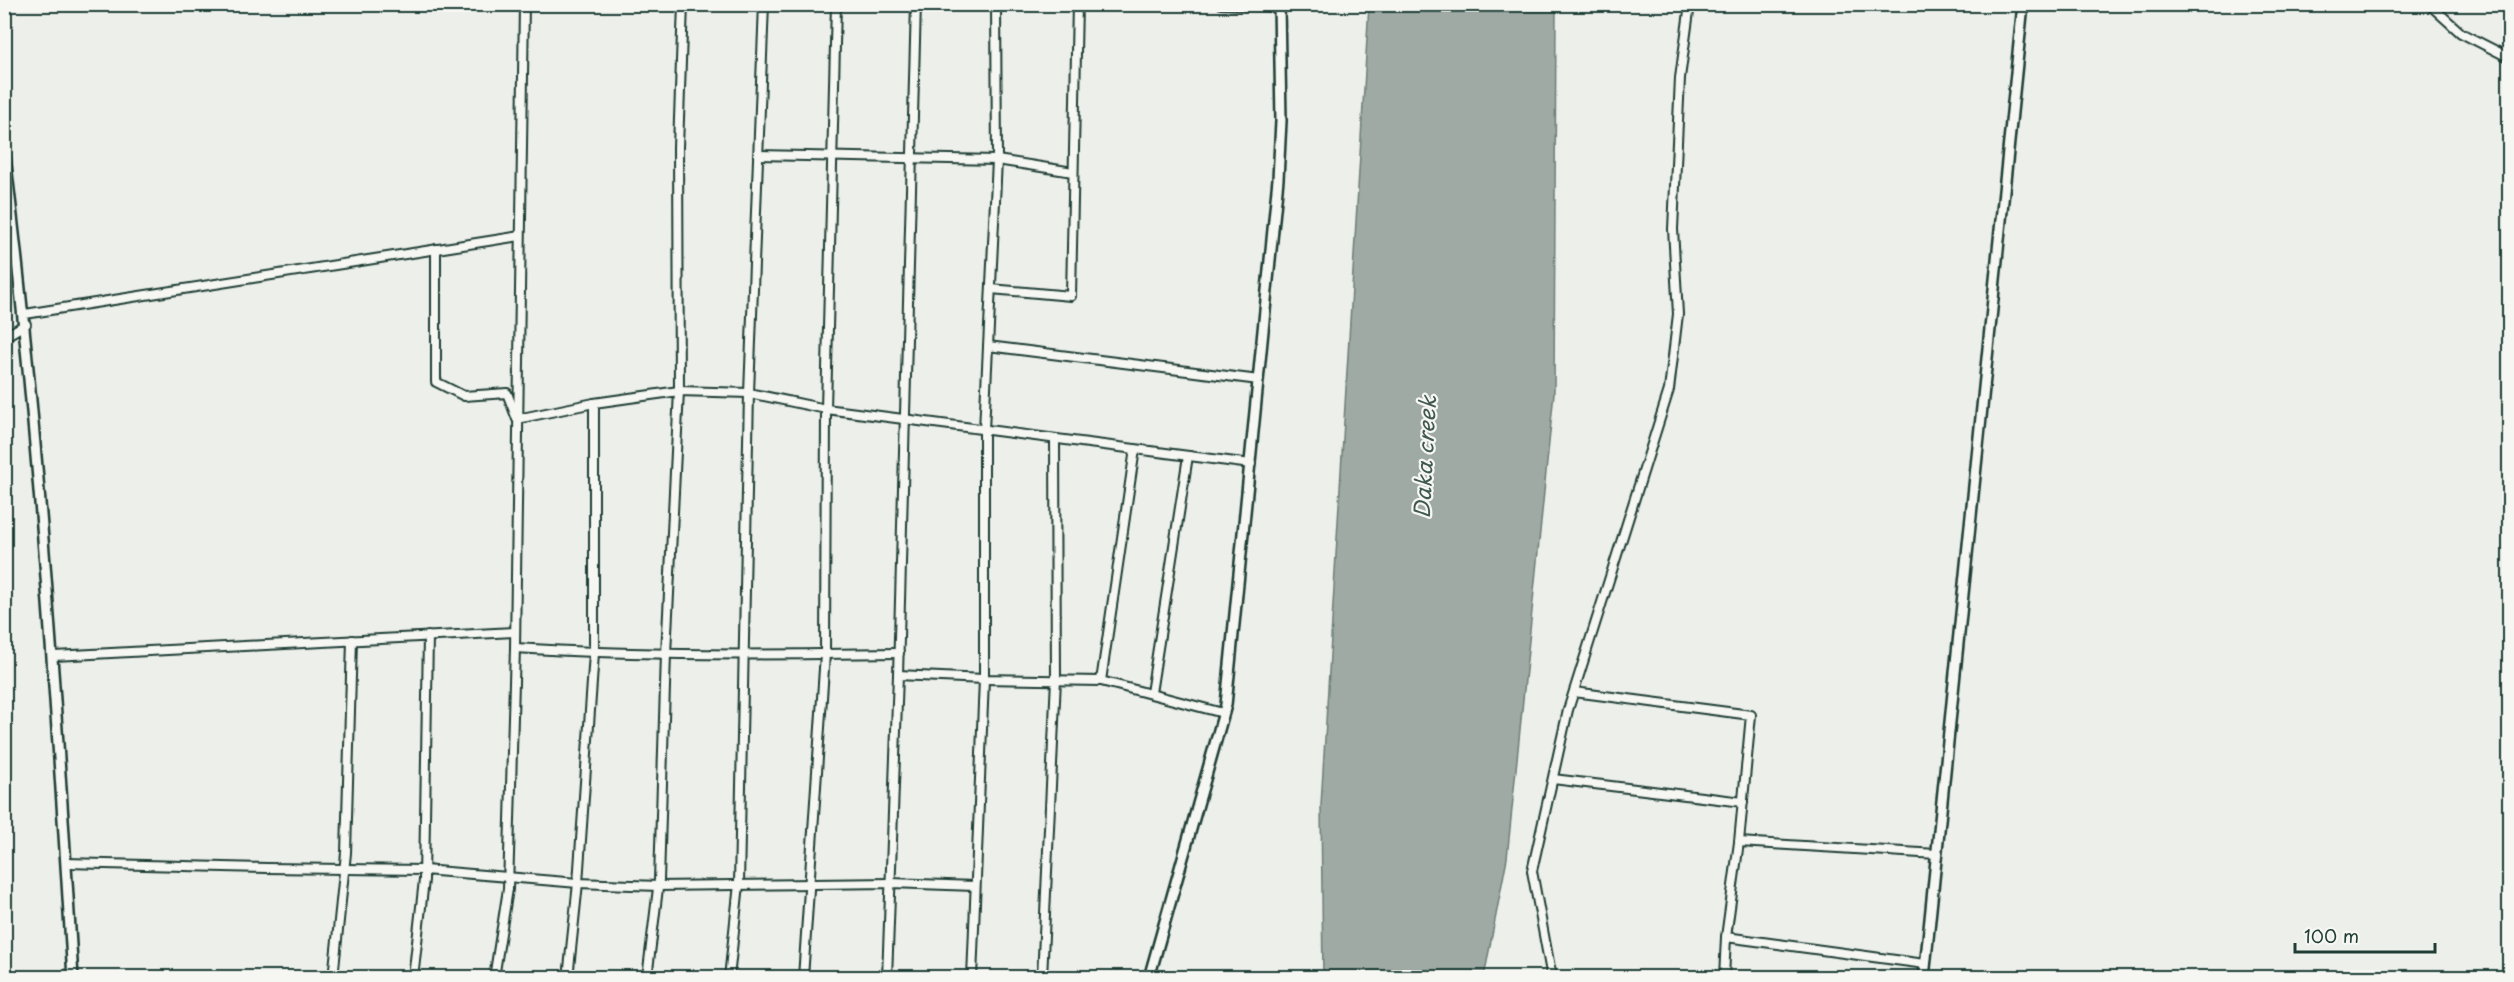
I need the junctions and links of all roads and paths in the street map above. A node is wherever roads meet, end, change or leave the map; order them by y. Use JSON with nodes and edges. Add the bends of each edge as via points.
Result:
{"nodes":[{"id":1,"x":524,"y":4,"type":"edge"},
{"id":2,"x":683,"y":4,"type":"edge"},
{"id":3,"x":764,"y":4,"type":"edge"},
{"id":4,"x":836,"y":4,"type":"edge"},
{"id":5,"x":916,"y":4,"type":"edge"},
{"id":6,"x":996,"y":4,"type":"edge"},
{"id":7,"x":1077,"y":4,"type":"edge"},
{"id":8,"x":1221,"y":4,"type":"edge"},
{"id":9,"x":1690,"y":4,"type":"edge"},
{"id":10,"x":2023,"y":4,"type":"edge"},
{"id":11,"x":2429,"y":4,"type":"edge"},
{"id":12,"x":1279,"y":6,"type":"edge"},
{"id":13,"x":2510,"y":58,"type":"edge"},
{"id":14,"x":4,"y":148,"type":"edge"},
{"id":15,"x":758,"y":155,"type":"junction"},
{"id":16,"x":832,"y":158,"type":"junction"},
{"id":17,"x":912,"y":160,"type":"junction"},
{"id":18,"x":997,"y":160,"type":"junction"},
{"id":19,"x":1073,"y":172,"type":"junction"},
{"id":20,"x":520,"y":236,"type":"junction"},
{"id":21,"x":436,"y":249,"type":"junction"},
{"id":22,"x":991,"y":289,"type":"junction"},
{"id":23,"x":24,"y":314,"type":"junction"},
{"id":24,"x":26,"y":324,"type":"junction"},
{"id":25,"x":4,"y":337,"type":"edge"},
{"id":26,"x":988,"y":346,"type":"junction"},
{"id":27,"x":1259,"y":380,"type":"junction"},
{"id":28,"x":679,"y":391,"type":"junction"},
{"id":29,"x":749,"y":393,"type":"junction"},
{"id":30,"x":594,"y":403,"type":"junction"},
{"id":31,"x":826,"y":409,"type":"junction"},
{"id":32,"x":517,"y":419,"type":"junction"},
{"id":33,"x":905,"y":420,"type":"junction"},
{"id":34,"x":984,"y":430,"type":"junction"},
{"id":35,"x":1055,"y":439,"type":"junction"},
{"id":36,"x":1135,"y":449,"type":"junction"},
{"id":37,"x":1188,"y":456,"type":"junction"},
{"id":38,"x":1251,"y":464,"type":"junction"},
{"id":39,"x":514,"y":632,"type":"junction"},
{"id":40,"x":428,"y":636,"type":"junction"},
{"id":41,"x":352,"y":640,"type":"junction"},
{"id":42,"x":515,"y":648,"type":"junction"},
{"id":43,"x":594,"y":653,"type":"junction"},
{"id":44,"x":899,"y":653,"type":"junction"},
{"id":45,"x":666,"y":654,"type":"junction"},
{"id":46,"x":825,"y":654,"type":"junction"},
{"id":47,"x":745,"y":655,"type":"junction"},
{"id":48,"x":54,"y":656,"type":"junction"},
{"id":49,"x":898,"y":675,"type":"junction"},
{"id":50,"x":984,"y":679,"type":"junction"},
{"id":51,"x":1056,"y":679,"type":"junction"},
{"id":52,"x":1101,"y":681,"type":"junction"},
{"id":53,"x":1574,"y":692,"type":"junction"},
{"id":54,"x":1151,"y":693,"type":"junction"},
{"id":55,"x":1223,"y":713,"type":"junction"},
{"id":56,"x":1553,"y":779,"type":"junction"},
{"id":57,"x":1743,"y":802,"type":"junction"},
{"id":58,"x":1739,"y":842,"type":"junction"},
{"id":59,"x":1937,"y":854,"type":"junction"},
{"id":60,"x":66,"y":863,"type":"junction"},
{"id":61,"x":344,"y":868,"type":"junction"},
{"id":62,"x":424,"y":870,"type":"junction"},
{"id":63,"x":508,"y":877,"type":"junction"},
{"id":64,"x":578,"y":883,"type":"junction"},
{"id":65,"x":809,"y":883,"type":"junction"},
{"id":66,"x":891,"y":883,"type":"junction"},
{"id":67,"x":739,"y":884,"type":"junction"},
{"id":68,"x":658,"y":886,"type":"junction"},
{"id":69,"x":975,"y":886,"type":"junction"},
{"id":70,"x":1726,"y":937,"type":"junction"},
{"id":71,"x":1925,"y":964,"type":"junction"},
{"id":72,"x":73,"y":978,"type":"edge"},
{"id":73,"x":333,"y":978,"type":"edge"},
{"id":74,"x":413,"y":978,"type":"edge"},
{"id":75,"x":494,"y":978,"type":"edge"},
{"id":76,"x":568,"y":978,"type":"edge"},
{"id":77,"x":647,"y":978,"type":"edge"},
{"id":78,"x":729,"y":978,"type":"edge"},
{"id":79,"x":803,"y":978,"type":"edge"},
{"id":80,"x":887,"y":978,"type":"edge"},
{"id":81,"x":972,"y":978,"type":"edge"},
{"id":82,"x":1042,"y":978,"type":"edge"},
{"id":83,"x":1149,"y":978,"type":"edge"},
{"id":84,"x":1552,"y":978,"type":"edge"},
{"id":85,"x":1724,"y":978,"type":"edge"},
{"id":86,"x":1924,"y":978,"type":"edge"}],
"edges":[{"from":1,"to":20,"type":"street"},
{"from":2,"to":28,"type":"street","via":[[678,147]]},
{"from":3,"to":15,"type":"street"},
{"from":4,"to":16,"type":"street"},
{"from":5,"to":17,"type":"street"},
{"from":6,"to":18,"type":"street"},
{"from":7,"to":19,"type":"street"},
{"from":8,"to":12,"type":"street"},
{"from":9,"to":53,"type":"street","via":[[1680,78],[1673,229],[1678,314],[1669,390]]},
{"from":10,"to":59,"type":"street"},
{"from":11,"to":13,"type":"street","via":[[2461,33]]},
{"from":12,"to":27,"type":"street","via":[[1278,179]]},
{"from":14,"to":23,"type":"street"},
{"from":15,"to":16,"type":"street"},
{"from":15,"to":29,"type":"street"},
{"from":16,"to":17,"type":"street"},
{"from":16,"to":31,"type":"street"},
{"from":17,"to":18,"type":"street"},
{"from":17,"to":33,"type":"street"},
{"from":18,"to":19,"type":"street"},
{"from":18,"to":22,"type":"street"},
{"from":19,"to":22,"type":"street","via":[[1071,296]]},
{"from":20,"to":21,"type":"street"},
{"from":20,"to":32,"type":"street"},
{"from":21,"to":23,"type":"street"},
{"from":21,"to":32,"type":"street","via":[[436,382],[464,396],[507,393]]},
{"from":22,"to":26,"type":"street"},
{"from":23,"to":24,"type":"street"},
{"from":24,"to":25,"type":"street"},
{"from":24,"to":48,"type":"street"},
{"from":26,"to":27,"type":"street"},
{"from":26,"to":34,"type":"street"},
{"from":27,"to":38,"type":"street"},
{"from":28,"to":29,"type":"street"},
{"from":28,"to":30,"type":"street"},
{"from":28,"to":45,"type":"street"},
{"from":29,"to":31,"type":"street"},
{"from":29,"to":47,"type":"street"},
{"from":30,"to":32,"type":"street"},
{"from":30,"to":43,"type":"street"},
{"from":31,"to":33,"type":"street"},
{"from":31,"to":46,"type":"street"},
{"from":32,"to":39,"type":"street"},
{"from":33,"to":34,"type":"street"},
{"from":33,"to":44,"type":"street"},
{"from":34,"to":35,"type":"street"},
{"from":34,"to":50,"type":"street"},
{"from":35,"to":36,"type":"street"},
{"from":35,"to":51,"type":"street"},
{"from":36,"to":37,"type":"street"},
{"from":36,"to":52,"type":"street"},
{"from":37,"to":38,"type":"street"},
{"from":37,"to":54,"type":"street"},
{"from":38,"to":55,"type":"street"},
{"from":39,"to":40,"type":"street"},
{"from":39,"to":42,"type":"street"},
{"from":40,"to":41,"type":"street"},
{"from":40,"to":62,"type":"street"},
{"from":41,"to":48,"type":"street"},
{"from":41,"to":61,"type":"street"},
{"from":42,"to":43,"type":"street"},
{"from":42,"to":63,"type":"street"},
{"from":43,"to":45,"type":"street"},
{"from":43,"to":64,"type":"street"},
{"from":44,"to":46,"type":"street"},
{"from":44,"to":49,"type":"street"},
{"from":45,"to":47,"type":"street"},
{"from":45,"to":68,"type":"street"},
{"from":46,"to":47,"type":"street"},
{"from":46,"to":65,"type":"street"},
{"from":47,"to":67,"type":"street"},
{"from":48,"to":60,"type":"street"},
{"from":49,"to":50,"type":"street"},
{"from":49,"to":66,"type":"street"},
{"from":50,"to":51,"type":"street"},
{"from":50,"to":69,"type":"street"},
{"from":51,"to":52,"type":"street"},
{"from":51,"to":82,"type":"street"},
{"from":52,"to":54,"type":"street"},
{"from":53,"to":56,"type":"street"},
{"from":53,"to":57,"type":"street","via":[[1750,715]]},
{"from":54,"to":55,"type":"street"},
{"from":55,"to":83,"type":"street"},
{"from":56,"to":57,"type":"street"},
{"from":56,"to":84,"type":"street","via":[[1532,871]]},
{"from":57,"to":58,"type":"street"},
{"from":58,"to":59,"type":"street"},
{"from":58,"to":70,"type":"street"},
{"from":59,"to":71,"type":"street"},
{"from":60,"to":61,"type":"street"},
{"from":60,"to":72,"type":"street"},
{"from":61,"to":62,"type":"street"},
{"from":61,"to":73,"type":"street"},
{"from":62,"to":63,"type":"street"},
{"from":62,"to":74,"type":"street"},
{"from":63,"to":64,"type":"street"},
{"from":63,"to":75,"type":"street"},
{"from":64,"to":68,"type":"street"},
{"from":64,"to":76,"type":"street"},
{"from":65,"to":66,"type":"street"},
{"from":65,"to":67,"type":"street"},
{"from":65,"to":79,"type":"street"},
{"from":66,"to":69,"type":"street"},
{"from":66,"to":80,"type":"street"},
{"from":67,"to":68,"type":"street"},
{"from":67,"to":78,"type":"street"},
{"from":68,"to":77,"type":"street"},
{"from":69,"to":81,"type":"street"},
{"from":70,"to":71,"type":"street"},
{"from":70,"to":85,"type":"street"},
{"from":71,"to":86,"type":"street"}]}
